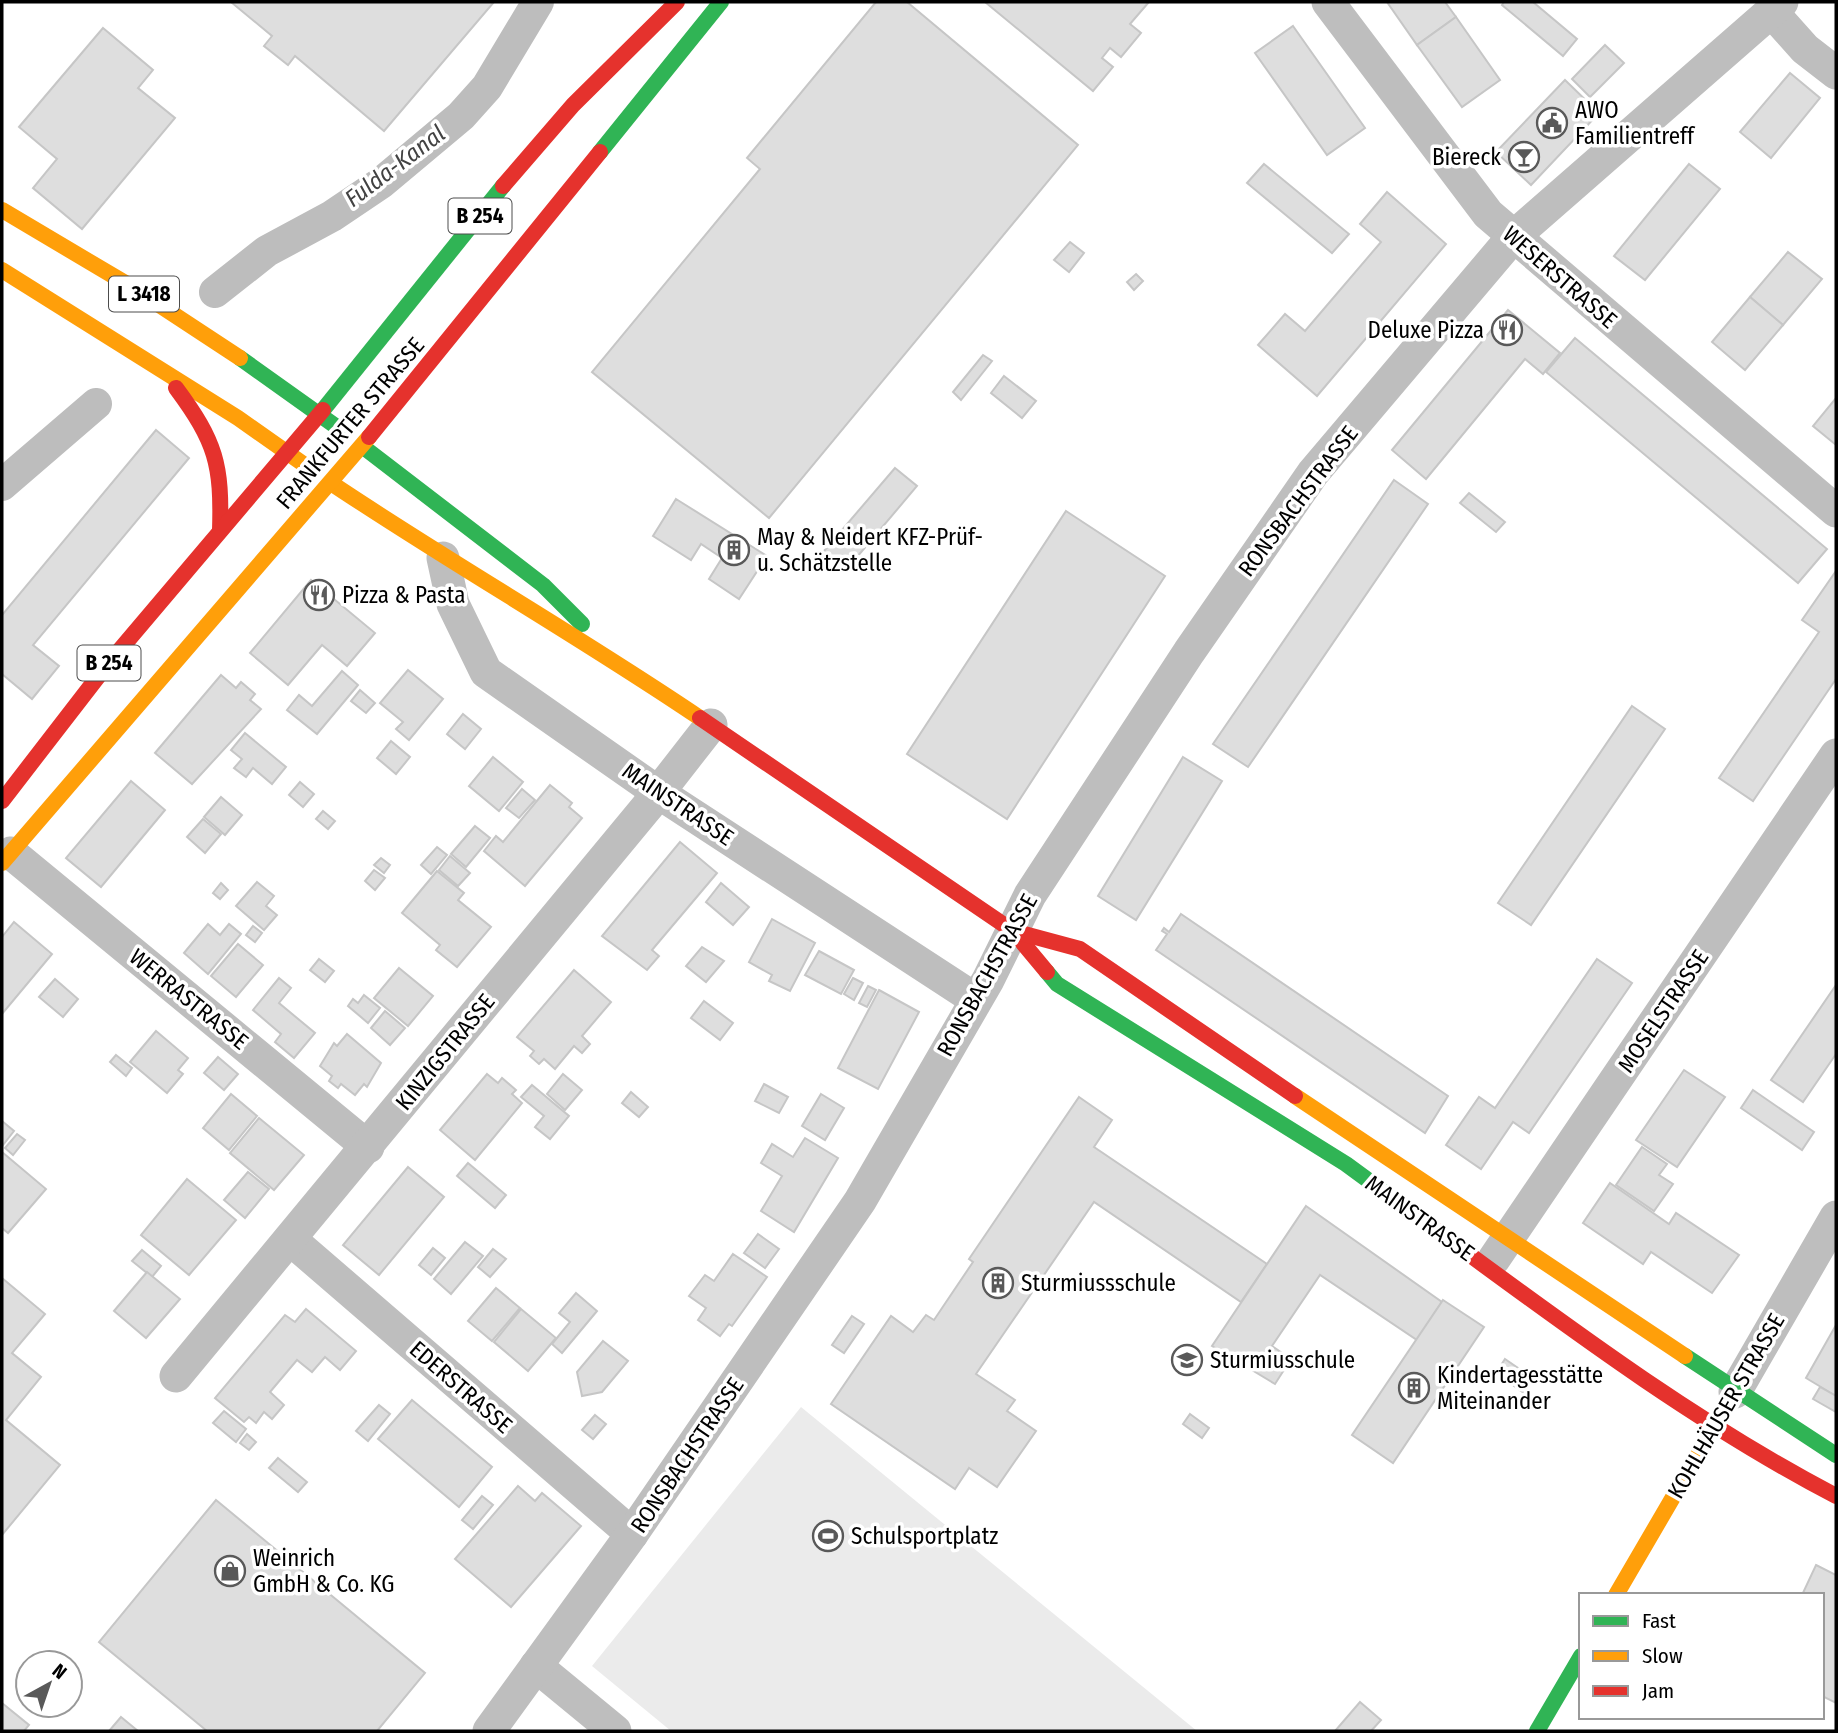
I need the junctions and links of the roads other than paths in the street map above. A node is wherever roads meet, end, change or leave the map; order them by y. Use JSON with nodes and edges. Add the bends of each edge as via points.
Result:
{"nodes":[{"id":1,"x":677,"y":2,"type":"edge"},
{"id":2,"x":721,"y":2,"type":"edge"},
{"id":3,"x":1328,"y":2,"type":"edge"},
{"id":4,"x":1776,"y":6,"type":"edge"},
{"id":5,"x":1836,"y":73,"type":"edge"},
{"id":6,"x":2,"y":210,"type":"edge"},
{"id":7,"x":1513,"y":239,"type":"junction"},
{"id":8,"x":2,"y":270,"type":"edge"},
{"id":9,"x":163,"y":370,"type":"junction"},
{"id":10,"x":320,"y":414,"type":"junction"},
{"id":11,"x":362,"y":446,"type":"junction"},
{"id":12,"x":288,"y":453,"type":"junction"},
{"id":13,"x":331,"y":483,"type":"junction"},
{"id":14,"x":1836,"y":511,"type":"edge"},
{"id":15,"x":220,"y":531,"type":"junction"},
{"id":16,"x":443,"y":558,"type":"junction"},
{"id":17,"x":625,"y":667,"type":"junction"},
{"id":18,"x":710,"y":725,"type":"junction"},
{"id":19,"x":1836,"y":755,"type":"edge"},
{"id":20,"x":659,"y":793,"type":"junction"},
{"id":21,"x":2,"y":801,"type":"edge"},
{"id":22,"x":6,"y":858,"type":"edge"},
{"id":23,"x":1013,"y":931,"type":"junction"},
{"id":24,"x":975,"y":999,"type":"junction"},
{"id":25,"x":368,"y":1147,"type":"junction"},
{"id":26,"x":1830,"y":1228,"type":"edge"},
{"id":27,"x":290,"y":1239,"type":"junction"},
{"id":28,"x":1507,"y":1240,"type":"junction"},
{"id":29,"x":1488,"y":1267,"type":"junction"},
{"id":30,"x":176,"y":1376,"type":"dead end"},
{"id":31,"x":1735,"y":1392,"type":"junction"},
{"id":32,"x":1715,"y":1426,"type":"junction"},
{"id":33,"x":1836,"y":1455,"type":"edge"},
{"id":34,"x":1836,"y":1496,"type":"edge"},
{"id":35,"x":632,"y":1534,"type":"junction"},
{"id":36,"x":1617,"y":1593,"type":"edge"},
{"id":37,"x":1579,"y":1659,"type":"edge"},
{"id":38,"x":536,"y":1666,"type":"junction"},
{"id":39,"x":489,"y":1731,"type":"edge"},
{"id":40,"x":615,"y":1731,"type":"edge"},
{"id":41,"x":1537,"y":1731,"type":"edge"}],
"edges":[{"from":1,"to":10,"type":"main road","name":"FRANKFURTER STRASSE","number":"B 254","via":[[552,127]]},
{"from":2,"to":11,"type":"main road","name":"FRANKFURTER STRASSE","number":"B 254"},
{"from":3,"to":7,"type":"street","name":"WESERSTRASSE","via":[[1488,214]]},
{"from":4,"to":5,"type":"street","via":[[1805,49]]},
{"from":4,"to":7,"type":"street","name":"RONSBACHSTRASSE"},
{"from":6,"to":10,"type":"main road","number":"L 3418","via":[[112,273],[260,369]]},
{"from":7,"to":14,"type":"street","name":"WESERSTRASSE"},
{"from":7,"to":23,"type":"street","name":"RONSBACHSTRASSE","via":[[1313,474],[1077,821]]},
{"from":8,"to":9,"type":"main road","number":"L 3418"},
{"from":9,"to":12,"type":"main road","number":"L 3418"},
{"from":9,"to":15,"type":"main road","via":[[205,426],[219,457]]},
{"from":10,"to":11,"type":"main road","name":"MAINSTRASSE"},
{"from":10,"to":12,"type":"main road","name":"FRANKFURTER STRASSE","number":"B 254"},
{"from":11,"to":13,"type":"main road","name":"FRANKFURTER STRASSE","number":"B 254"},
{"from":11,"to":17,"type":"main road","name":"MAINSTRASSE","via":[[542,585]]},
{"from":12,"to":13,"type":"main road","name":"MAINSTRASSE"},
{"from":12,"to":15,"type":"main road","name":"FRANKFURTER STRASSE","number":"B 254"},
{"from":13,"to":16,"type":"main road","name":"MAINSTRASSE"},
{"from":13,"to":22,"type":"main road","name":"FRANKFURTER STRASSE","number":"B 254"},
{"from":15,"to":21,"type":"main road","name":"FRANKFURTER STRASSE","number":"B 254","via":[[32,757]]},
{"from":16,"to":17,"type":"main road","name":"MAINSTRASSE"},
{"from":16,"to":20,"type":"street","name":"MAINSTRASSE","via":[[453,604],[486,671]]},
{"from":17,"to":18,"type":"main road","name":"MAINSTRASSE"},
{"from":18,"to":20,"type":"street","name":"KINZIGSTRASSE"},
{"from":18,"to":23,"type":"main road","name":"MAINSTRASSE"},
{"from":19,"to":28,"type":"street","name":"MOSELSTRASSE"},
{"from":20,"to":24,"type":"street","name":"MAINSTRASSE"},
{"from":20,"to":25,"type":"street","name":"KINZIGSTRASSE"},
{"from":22,"to":25,"type":"street","name":"WERRASTRASSE"},
{"from":23,"to":24,"type":"street","name":"RONSBACHSTRASSE"},
{"from":23,"to":28,"type":"main road","name":"MAINSTRASSE","via":[[1080,949]]},
{"from":23,"to":29,"type":"main road","name":"MAINSTRASSE","via":[[1057,984],[1346,1164]]},
{"from":24,"to":35,"type":"street","name":"RONSBACHSTRASSE","via":[[860,1201]]},
{"from":25,"to":27,"type":"street","name":"KINZIGSTRASSE"},
{"from":26,"to":31,"type":"street","name":"KOHLHÄUSER STRASSE"},
{"from":27,"to":30,"type":"street","name":"KINZIGSTRASSE"},
{"from":27,"to":35,"type":"street","name":"EDERSTRASSE"},
{"from":28,"to":29,"type":"street","name":"MOSELSTRASSE"},
{"from":28,"to":31,"type":"main road","name":"MAINSTRASSE"},
{"from":29,"to":32,"type":"main road","name":"MAINSTRASSE"},
{"from":31,"to":32,"type":"main road","name":"KOHLHÄUSER STRASSE"},
{"from":31,"to":33,"type":"main road","name":"MAINSTRASSE"},
{"from":32,"to":34,"type":"main road","name":"MAINSTRASSE"},
{"from":32,"to":36,"type":"main road","name":"KOHLHÄUSER STRASSE"},
{"from":35,"to":38,"type":"street","name":"RONSBACHSTRASSE"},
{"from":37,"to":41,"type":"main road"},
{"from":38,"to":39,"type":"street","name":"RONSBACHSTRASSE"},
{"from":38,"to":40,"type":"street"}]}
